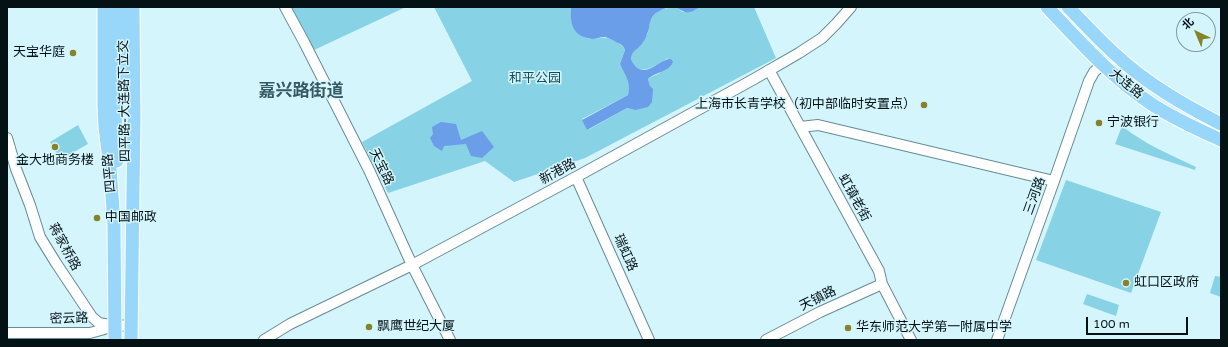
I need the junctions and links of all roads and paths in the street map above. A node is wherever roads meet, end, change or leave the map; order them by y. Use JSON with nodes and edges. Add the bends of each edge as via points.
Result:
{"nodes":[{"id":1,"x":104,"y":7,"type":"edge"},
{"id":2,"x":114,"y":7,"type":"edge"},
{"id":3,"x":124,"y":7,"type":"edge"},
{"id":4,"x":133,"y":7,"type":"edge"},
{"id":5,"x":285,"y":7,"type":"edge"},
{"id":6,"x":851,"y":7,"type":"edge"},
{"id":7,"x":1047,"y":7,"type":"edge"},
{"id":8,"x":1068,"y":7,"type":"edge"},
{"id":9,"x":1103,"y":64,"type":"junction"},
{"id":10,"x":770,"y":70,"type":"junction"},
{"id":11,"x":1221,"y":124,"type":"edge"},
{"id":12,"x":800,"y":127,"type":"junction"},
{"id":13,"x":7,"y":138,"type":"edge"},
{"id":14,"x":1221,"y":140,"type":"edge"},
{"id":15,"x":576,"y":177,"type":"junction"},
{"id":16,"x":1054,"y":181,"type":"junction"},
{"id":17,"x":132,"y":219,"type":"junction"},
{"id":18,"x":114,"y":224,"type":"junction"},
{"id":19,"x":412,"y":265,"type":"junction"},
{"id":20,"x":882,"y":284,"type":"junction"},
{"id":21,"x":115,"y":326,"type":"junction"},
{"id":22,"x":132,"y":326,"type":"junction"},
{"id":23,"x":7,"y":333,"type":"edge"},
{"id":24,"x":115,"y":340,"type":"edge"},
{"id":25,"x":131,"y":340,"type":"edge"},
{"id":26,"x":264,"y":340,"type":"edge"},
{"id":27,"x":450,"y":340,"type":"edge"},
{"id":28,"x":649,"y":340,"type":"edge"},
{"id":29,"x":766,"y":340,"type":"edge"},
{"id":30,"x":911,"y":340,"type":"edge"},
{"id":31,"x":997,"y":340,"type":"edge"}],
"edges":[{"from":1,"to":18,"type":"main road","name":"四平路","via":[[105,126]]},
{"from":2,"to":18,"type":"main road","name":"四平路-大连路下立交","via":[[118,169]]},
{"from":3,"to":17,"type":"main road","name":"四平路-大连路下立交","via":[[126,198]]},
{"from":4,"to":17,"type":"main road","name":"四平路"},
{"from":5,"to":19,"type":"street","name":"天宝路","via":[[369,170]]},
{"from":6,"to":10,"type":"street","name":"新港路","via":[[822,38]]},
{"from":7,"to":9,"type":"main road","name":"大连路"},
{"from":8,"to":11,"type":"main road","name":"大连路","via":[[1117,56],[1149,82],[1182,104]]},
{"from":9,"to":14,"type":"main road","name":"大连路","via":[[1151,104]]},
{"from":9,"to":16,"type":"street","name":"三河路","via":[[1089,81]]},
{"from":10,"to":12,"type":"street","name":"虹镇老街"},
{"from":10,"to":15,"type":"street","name":"新港路"},
{"from":12,"to":16,"type":"street","via":[[818,125]]},
{"from":12,"to":20,"type":"street","name":"虹镇老街","via":[[879,271]]},
{"from":13,"to":21,"type":"street","name":"蒋家桥路","via":[[40,237],[92,317],[99,323]]},
{"from":15,"to":19,"type":"street","name":"新港路"},
{"from":15,"to":28,"type":"street","name":"瑞虹路"},
{"from":16,"to":31,"type":"street","name":"三河路"},
{"from":17,"to":22,"type":"main road","name":"四平路"},
{"from":18,"to":21,"type":"main road","name":"四平路"},
{"from":19,"to":26,"type":"street","name":"新港路","via":[[290,324]]},
{"from":19,"to":27,"type":"street","name":"天宝路"},
{"from":20,"to":29,"type":"street","name":"天镇路"},
{"from":20,"to":30,"type":"street","name":"虹镇老街"},
{"from":21,"to":22,"type":"street","name":"密云路"},
{"from":21,"to":23,"type":"street","name":"密云路","via":[[90,333]]},
{"from":21,"to":24,"type":"main road","name":"四平路"},
{"from":22,"to":25,"type":"main road","name":"四平路"}]}
